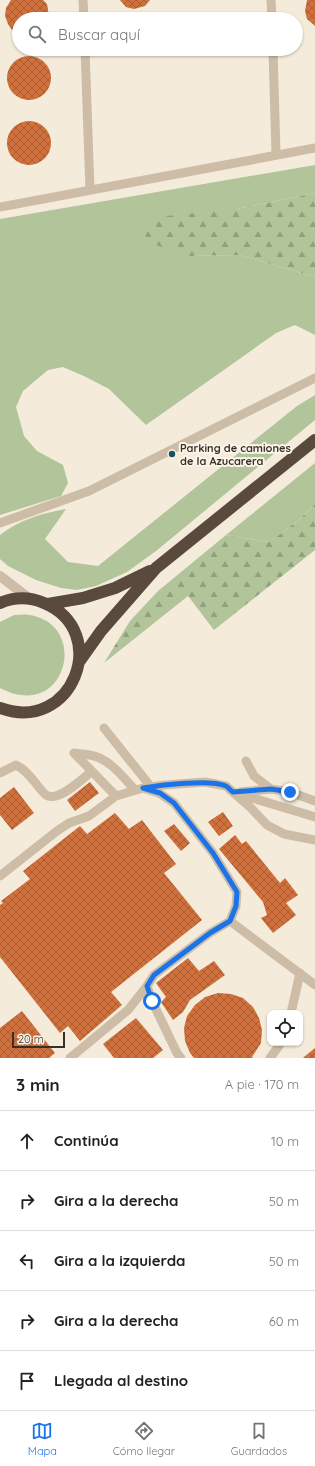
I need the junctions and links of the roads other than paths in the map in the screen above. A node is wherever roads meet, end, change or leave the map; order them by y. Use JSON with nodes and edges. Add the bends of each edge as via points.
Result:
{"nodes":[{"id":1,"x":83,"y":0,"type":"edge"},
{"id":2,"x":271,"y":0,"type":"edge"},
{"id":3,"x":84,"y":12,"type":"edge"},
{"id":4,"x":272,"y":12,"type":"edge"},
{"id":5,"x":85,"y":56,"type":"edge"},
{"id":6,"x":273,"y":56,"type":"edge"},
{"id":7,"x":315,"y":148,"type":"edge"},
{"id":8,"x":276,"y":154,"type":"junction"},
{"id":9,"x":90,"y":190,"type":"junction"},
{"id":10,"x":0,"y":207,"type":"edge"},
{"id":11,"x":315,"y":378,"type":"edge"},
{"id":12,"x":315,"y":440,"type":"edge"},
{"id":13,"x":0,"y":523,"type":"edge"},
{"id":14,"x":156,"y":568,"type":"junction"},
{"id":15,"x":0,"y":576,"type":"edge"},
{"id":16,"x":30,"y":598,"type":"junction"},
{"id":17,"x":0,"y":603,"type":"edge"},
{"id":18,"x":48,"y":604,"type":"junction"},
{"id":19,"x":79,"y":662,"type":"junction"},
{"id":20,"x":3,"y":711,"type":"edge"},
{"id":21,"x":104,"y":728,"type":"dead end"},
{"id":22,"x":246,"y":761,"type":"dead end"},
{"id":23,"x":91,"y":772,"type":"junction"},
{"id":24,"x":0,"y":773,"type":"edge"},
{"id":25,"x":143,"y":788,"type":"junction"},
{"id":26,"x":271,"y":789,"type":"junction"},
{"id":27,"x":233,"y":792,"type":"junction"},
{"id":28,"x":116,"y":796,"type":"junction"},
{"id":29,"x":315,"y":801,"type":"edge"},
{"id":30,"x":315,"y":817,"type":"edge"},
{"id":31,"x":315,"y":840,"type":"edge"},
{"id":32,"x":0,"y":876,"type":"edge"},
{"id":33,"x":230,"y":921,"type":"junction"},
{"id":34,"x":300,"y":974,"type":"junction"},
{"id":35,"x":315,"y":985,"type":"edge"},
{"id":36,"x":147,"y":986,"type":"junction"},
{"id":37,"x":292,"y":1010,"type":"edge"},
{"id":38,"x":279,"y":1046,"type":"edge"},
{"id":39,"x":70,"y":1058,"type":"edge"},
{"id":40,"x":181,"y":1058,"type":"edge"},
{"id":41,"x":270,"y":1058,"type":"edge"}],
"edges":[{"from":1,"to":3,"type":"lane"},
{"from":2,"to":4,"type":"lane"},
{"from":5,"to":9,"type":"lane"},
{"from":6,"to":8,"type":"lane"},
{"from":7,"to":8,"type":"lane"},
{"from":8,"to":9,"type":"lane"},
{"from":9,"to":10,"type":"lane"},
{"from":11,"to":13,"type":"lane","via":[[89,491]]},
{"from":12,"to":14,"type":"highway"},
{"from":14,"to":18,"type":"highway","via":[[115,588],[83,598]]},
{"from":14,"to":19,"type":"highway","via":[[101,630]]},
{"from":15,"to":16,"type":"street"},
{"from":16,"to":17,"type":"highway"},
{"from":16,"to":18,"type":"highway"},
{"from":18,"to":19,"type":"highway","via":[[58,610],[73,628],[77,639]]},
{"from":19,"to":20,"type":"highway","via":[[73,683],[59,700],[30,712]]},
{"from":21,"to":25,"type":"lane"},
{"from":22,"to":26,"type":"lane","via":[[254,776]]},
{"from":23,"to":24,"type":"lane","via":[[65,792],[52,797],[45,794],[23,768],[16,765]]},
{"from":23,"to":25,"type":"lane","via":[[74,753],[92,755],[105,761]]},
{"from":23,"to":28,"type":"lane"},
{"from":25,"to":27,"type":"lane","via":[[205,782],[226,786]]},
{"from":25,"to":28,"type":"lane"},
{"from":25,"to":33,"type":"lane","via":[[160,793],[174,803],[213,853],[237,892],[236,906]]},
{"from":26,"to":27,"type":"lane"},
{"from":26,"to":29,"type":"lane","via":[[290,792]]},
{"from":27,"to":30,"type":"lane"},
{"from":27,"to":31,"type":"lane","via":[[267,825],[284,834]]},
{"from":28,"to":32,"type":"lane","via":[[89,816],[69,823],[57,831]]},
{"from":33,"to":34,"type":"lane"},
{"from":33,"to":36,"type":"lane","via":[[154,975]]},
{"from":34,"to":35,"type":"lane"},
{"from":34,"to":37,"type":"lane"},
{"from":36,"to":39,"type":"lane","via":[[128,1010]]},
{"from":36,"to":40,"type":"lane"},
{"from":38,"to":41,"type":"lane"}]}
